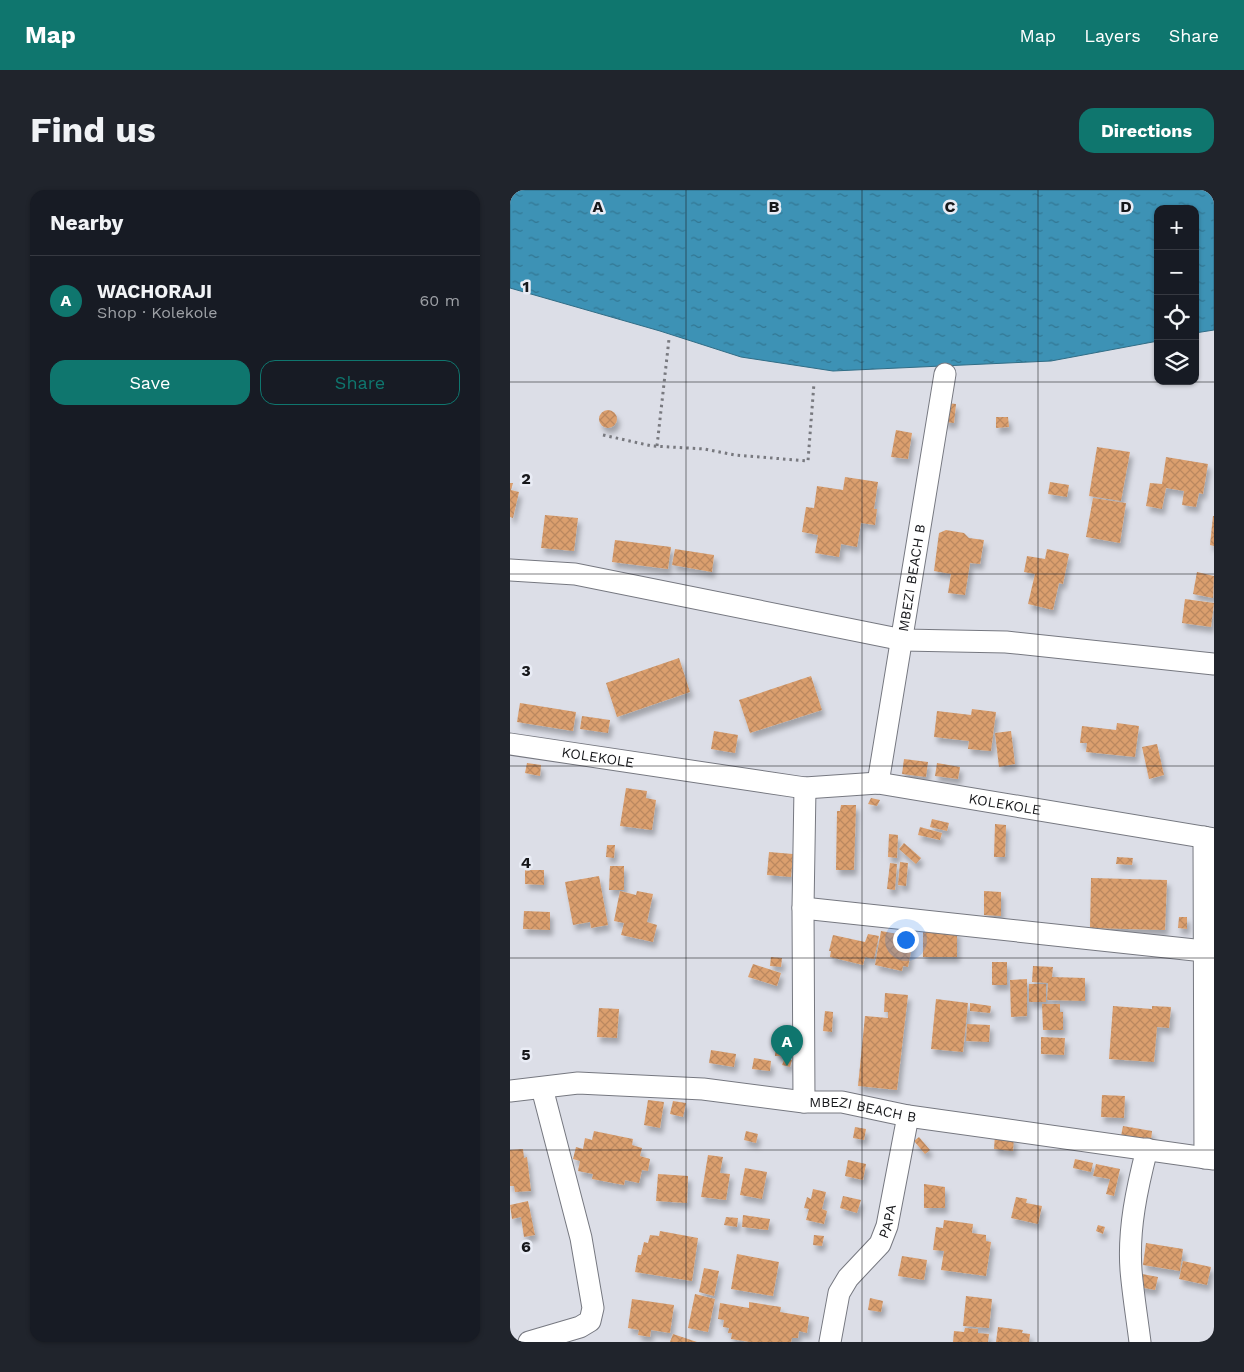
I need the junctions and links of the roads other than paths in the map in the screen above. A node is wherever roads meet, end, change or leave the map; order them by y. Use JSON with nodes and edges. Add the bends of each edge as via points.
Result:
{"nodes":[{"id":1,"x":945,"y":374,"type":"dead end"},
{"id":2,"x":510,"y":570,"type":"edge"},
{"id":3,"x":903,"y":640,"type":"junction"},
{"id":4,"x":1214,"y":664,"type":"edge"},
{"id":5,"x":510,"y":744,"type":"edge"},
{"id":6,"x":878,"y":783,"type":"junction"},
{"id":7,"x":805,"y":788,"type":"junction"},
{"id":8,"x":1209,"y":838,"type":"edge"},
{"id":9,"x":803,"y":908,"type":"junction"},
{"id":10,"x":1204,"y":951,"type":"junction"},
{"id":11,"x":542,"y":1088,"type":"junction"},
{"id":12,"x":510,"y":1091,"type":"edge"},
{"id":13,"x":804,"y":1102,"type":"junction"},
{"id":14,"x":908,"y":1116,"type":"junction"},
{"id":15,"x":1147,"y":1149,"type":"junction"},
{"id":16,"x":1209,"y":1159,"type":"edge"},
{"id":17,"x":529,"y":1342,"type":"edge"},
{"id":18,"x":830,"y":1342,"type":"edge"},
{"id":19,"x":1140,"y":1342,"type":"edge"}],
"edges":[{"from":1,"to":3,"type":"street","name":"MBEZI BEACH B"},
{"from":2,"to":3,"type":"street","via":[[575,574]]},
{"from":3,"to":4,"type":"street","via":[[1006,642]]},
{"from":3,"to":6,"type":"street","name":"MBEZI BEACH B"},
{"from":5,"to":7,"type":"street","name":"KOLEKOLE"},
{"from":6,"to":7,"type":"street","name":"KOLEKOLE"},
{"from":6,"to":8,"type":"street","name":"KOLEKOLE"},
{"from":7,"to":9,"type":"street"},
{"from":8,"to":10,"type":"street","name":"KOLEKOLE"},
{"from":9,"to":10,"type":"street"},
{"from":9,"to":13,"type":"street"},
{"from":10,"to":16,"type":"street","name":"KOLEKOLE"},
{"from":11,"to":12,"type":"street","name":"MBEZI BEACH B"},
{"from":11,"to":13,"type":"street","name":"MBEZI BEACH B","via":[[578,1083],[643,1085]]},
{"from":11,"to":17,"type":"street","via":[[581,1238],[593,1308],[590,1321],[580,1327]]},
{"from":13,"to":14,"type":"street","name":"MBEZI BEACH B","via":[[842,1102]]},
{"from":14,"to":15,"type":"street","name":"MBEZI BEACH B"},
{"from":14,"to":18,"type":"street","name":"PAPA","via":[[887,1226],[880,1244],[848,1278],[839,1293]]},
{"from":15,"to":16,"type":"street","name":"MBEZI BEACH B"},
{"from":15,"to":19,"type":"street","via":[[1132,1232],[1131,1268]]}]}
